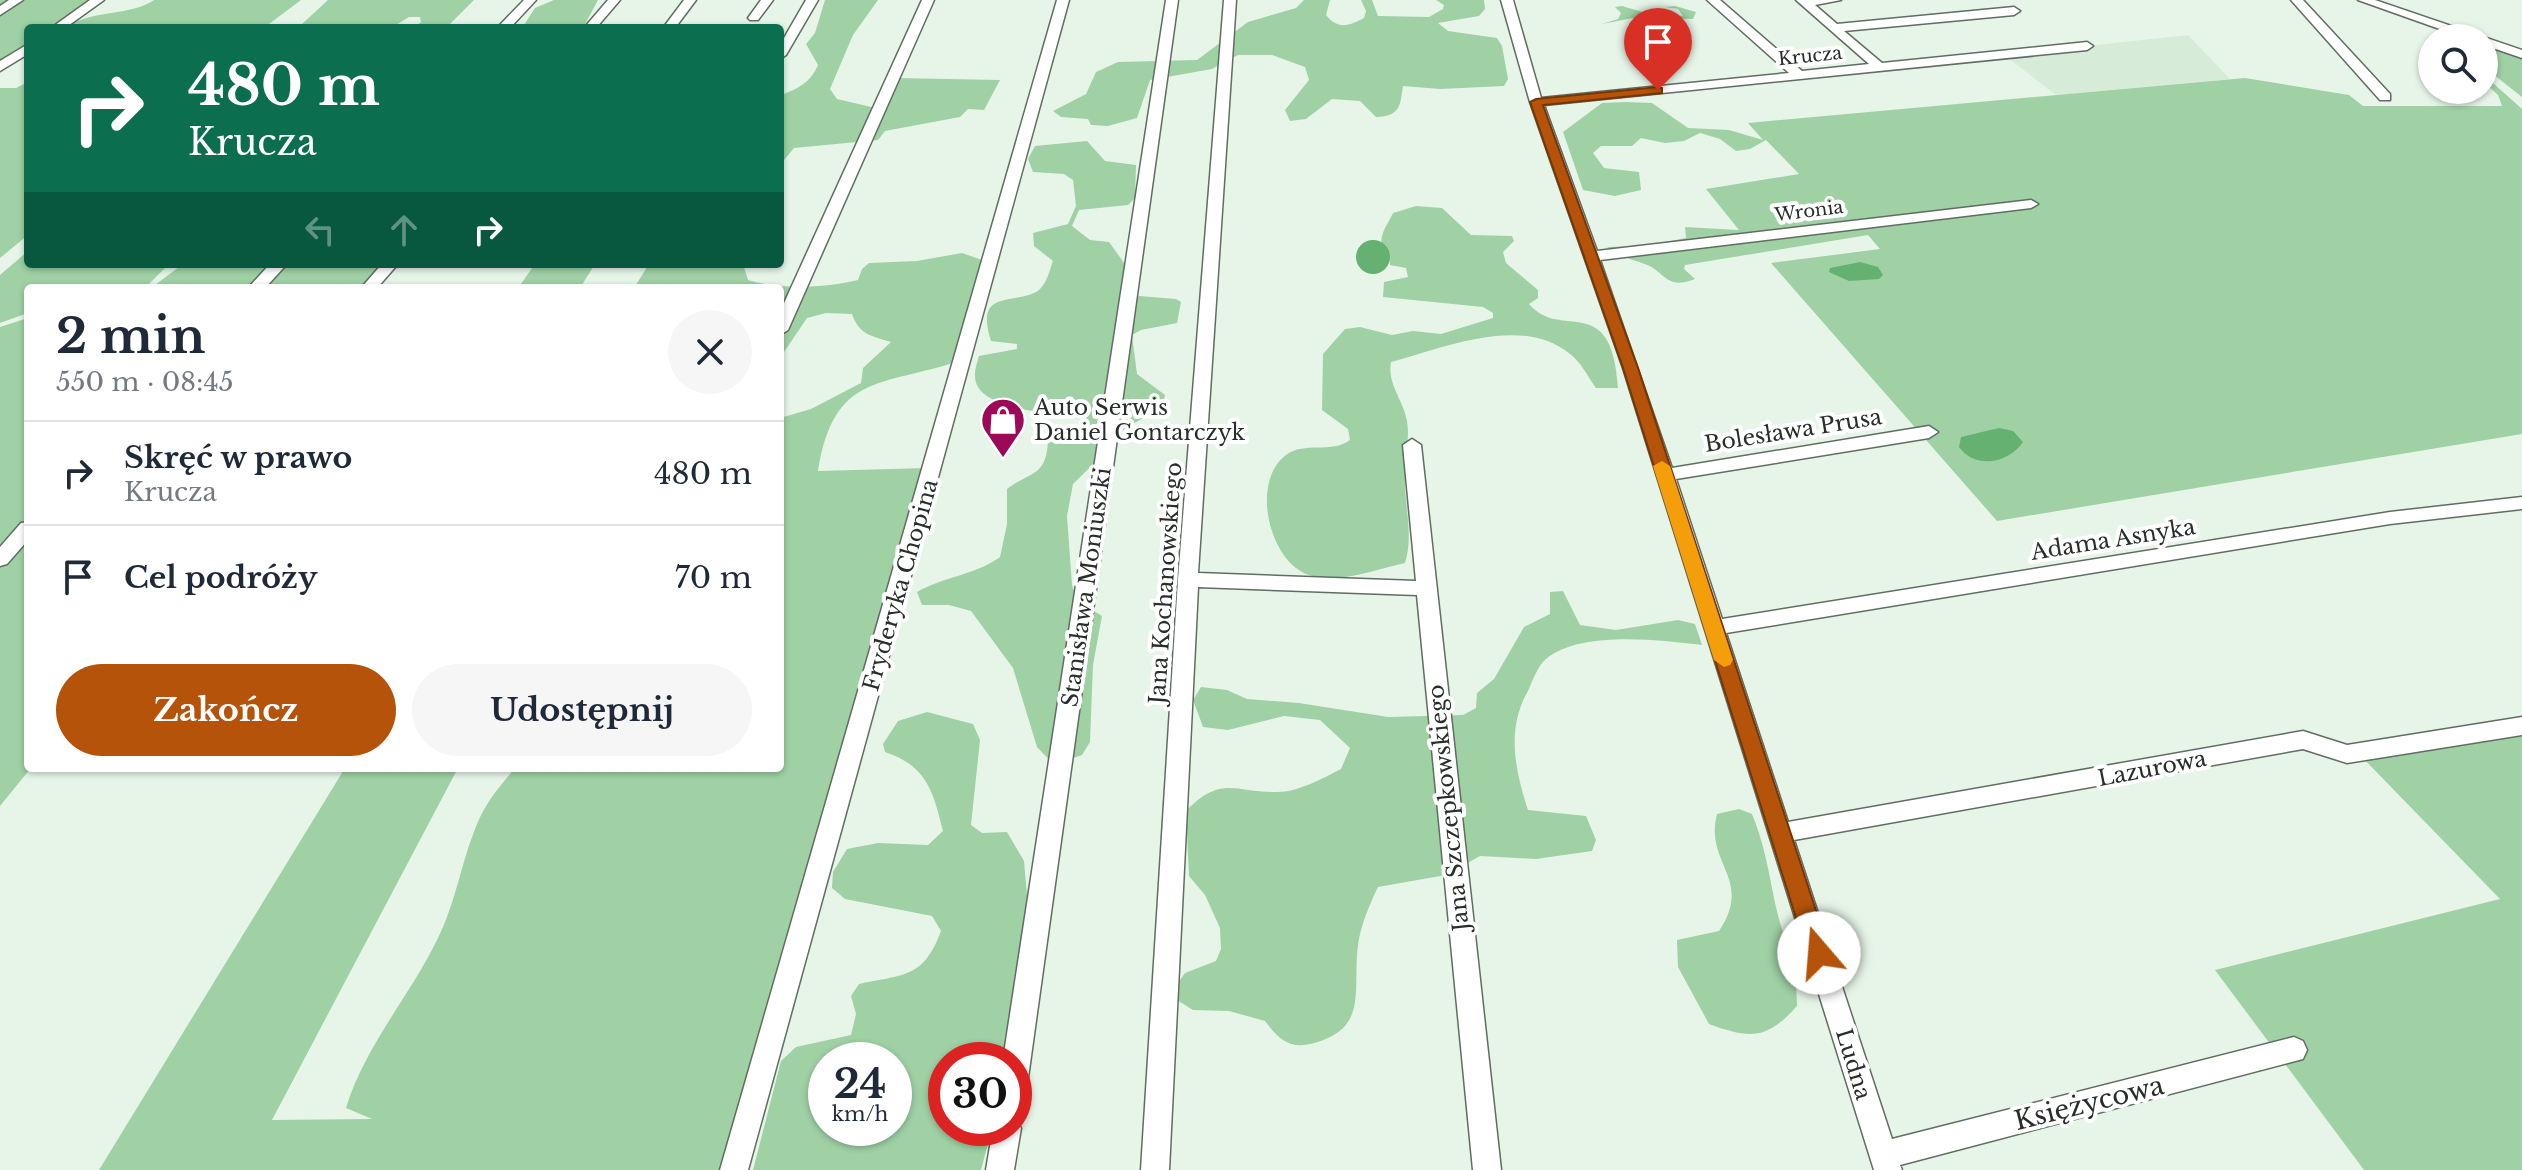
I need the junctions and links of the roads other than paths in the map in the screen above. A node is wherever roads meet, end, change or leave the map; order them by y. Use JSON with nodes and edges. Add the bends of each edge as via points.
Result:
{"nodes":[{"id":1,"x":17,"y":0,"type":"edge"},
{"id":2,"x":98,"y":0,"type":"edge"},
{"id":3,"x":530,"y":0,"type":"edge"},
{"id":4,"x":614,"y":0,"type":"edge"},
{"id":5,"x":690,"y":0,"type":"edge"},
{"id":6,"x":767,"y":0,"type":"edge"},
{"id":7,"x":812,"y":0,"type":"edge"},
{"id":8,"x":928,"y":0,"type":"edge"},
{"id":9,"x":1063,"y":0,"type":"edge"},
{"id":10,"x":1172,"y":0,"type":"edge"},
{"id":11,"x":1230,"y":0,"type":"edge"},
{"id":12,"x":1507,"y":0,"type":"edge"},
{"id":13,"x":1713,"y":0,"type":"edge"},
{"id":14,"x":1835,"y":0,"type":"edge"},
{"id":15,"x":2297,"y":0,"type":"edge"},
{"id":16,"x":2364,"y":0,"type":"edge"},
{"id":17,"x":1803,"y":2,"type":"edge"},
{"id":18,"x":0,"y":11,"type":"edge"},
{"id":19,"x":2014,"y":11,"type":"dead end"},
{"id":20,"x":754,"y":18,"type":"dead end"},
{"id":21,"x":63,"y":24,"type":"edge"},
{"id":22,"x":507,"y":24,"type":"edge"},
{"id":23,"x":593,"y":24,"type":"edge"},
{"id":24,"x":672,"y":24,"type":"edge"},
{"id":25,"x":2436,"y":24,"type":"edge"},
{"id":26,"x":1833,"y":28,"type":"junction"},
{"id":27,"x":2087,"y":46,"type":"dead end"},
{"id":28,"x":2498,"y":46,"type":"edge"},
{"id":29,"x":784,"y":48,"type":"edge"},
{"id":30,"x":24,"y":51,"type":"edge"},
{"id":31,"x":2522,"y":54,"type":"edge"},
{"id":32,"x":0,"y":67,"type":"edge"},
{"id":33,"x":1880,"y":68,"type":"junction"},
{"id":34,"x":1799,"y":75,"type":"junction"},
{"id":35,"x":2385,"y":97,"type":"dead end"},
{"id":36,"x":1536,"y":102,"type":"junction"},
{"id":37,"x":2031,"y":204,"type":"dead end"},
{"id":38,"x":1591,"y":256,"type":"junction"},
{"id":39,"x":275,"y":268,"type":"edge"},
{"id":40,"x":386,"y":268,"type":"edge"},
{"id":41,"x":260,"y":284,"type":"edge"},
{"id":42,"x":372,"y":284,"type":"edge"},
{"id":43,"x":784,"y":321,"type":"edge"},
{"id":44,"x":1929,"y":432,"type":"dead end"},
{"id":45,"x":1412,"y":445,"type":"dead end"},
{"id":46,"x":1665,"y":475,"type":"junction"},
{"id":47,"x":2522,"y":503,"type":"edge"},
{"id":48,"x":24,"y":532,"type":"edge"},
{"id":49,"x":0,"y":559,"type":"edge"},
{"id":50,"x":1188,"y":580,"type":"junction"},
{"id":51,"x":1424,"y":588,"type":"junction"},
{"id":52,"x":1713,"y":628,"type":"junction"},
{"id":53,"x":2522,"y":726,"type":"edge"},
{"id":54,"x":1780,"y":833,"type":"junction"},
{"id":55,"x":1019,"y":1042,"type":"edge"},
{"id":56,"x":2294,"y":1050,"type":"dead end"},
{"id":57,"x":1004,"y":1146,"type":"edge"},
{"id":58,"x":1885,"y":1163,"type":"edge"},
{"id":59,"x":734,"y":1170,"type":"edge"},
{"id":60,"x":1000,"y":1170,"type":"edge"},
{"id":61,"x":1155,"y":1170,"type":"edge"},
{"id":62,"x":1487,"y":1170,"type":"edge"}],
"edges":[{"from":1,"to":18,"type":"street"},
{"from":2,"to":21,"type":"street"},
{"from":3,"to":22,"type":"street"},
{"from":4,"to":23,"type":"street"},
{"from":5,"to":24,"type":"street"},
{"from":6,"to":20,"type":"street"},
{"from":7,"to":29,"type":"street"},
{"from":8,"to":43,"type":"street"},
{"from":9,"to":59,"type":"street","name":"Fryderyka Chopina"},
{"from":10,"to":55,"type":"street","name":"Stanisława Moniuszki"},
{"from":11,"to":50,"type":"street","name":"Jana Kochanowskiego"},
{"from":12,"to":36,"type":"street","name":"Ludna"},
{"from":13,"to":34,"type":"street"},
{"from":14,"to":17,"type":"street"},
{"from":15,"to":35,"type":"street"},
{"from":16,"to":25,"type":"street"},
{"from":17,"to":26,"type":"street"},
{"from":19,"to":26,"type":"street"},
{"from":26,"to":33,"type":"street"},
{"from":27,"to":33,"type":"street","name":"Krucza"},
{"from":28,"to":31,"type":"street"},
{"from":30,"to":32,"type":"street"},
{"from":33,"to":34,"type":"street","name":"Krucza"},
{"from":34,"to":36,"type":"street","name":"Krucza"},
{"from":36,"to":38,"type":"street","name":"Ludna"},
{"from":37,"to":38,"type":"street","name":"Wronia"},
{"from":38,"to":46,"type":"street","name":"Ludna"},
{"from":39,"to":41,"type":"street"},
{"from":40,"to":42,"type":"street"},
{"from":44,"to":46,"type":"street","name":"Bolesława Prusa"},
{"from":45,"to":51,"type":"street","name":"Jana Szczepkowskiego"},
{"from":46,"to":52,"type":"street","name":"Ludna"},
{"from":47,"to":52,"type":"street","name":"Adama Asnyka","via":[[2390,518]]},
{"from":48,"to":49,"type":"street"},
{"from":50,"to":51,"type":"street"},
{"from":50,"to":61,"type":"street","name":"Jana Kochanowskiego"},
{"from":51,"to":62,"type":"street","name":"Jana Szczepkowskiego"},
{"from":52,"to":54,"type":"street","name":"Ludna"},
{"from":53,"to":54,"type":"street","name":"Lazurowa","via":[[2347,754],[2303,740]]},
{"from":54,"to":58,"type":"street","name":"Ludna"},
{"from":56,"to":58,"type":"street","name":"Księżycowa"},
{"from":57,"to":60,"type":"street"}]}
